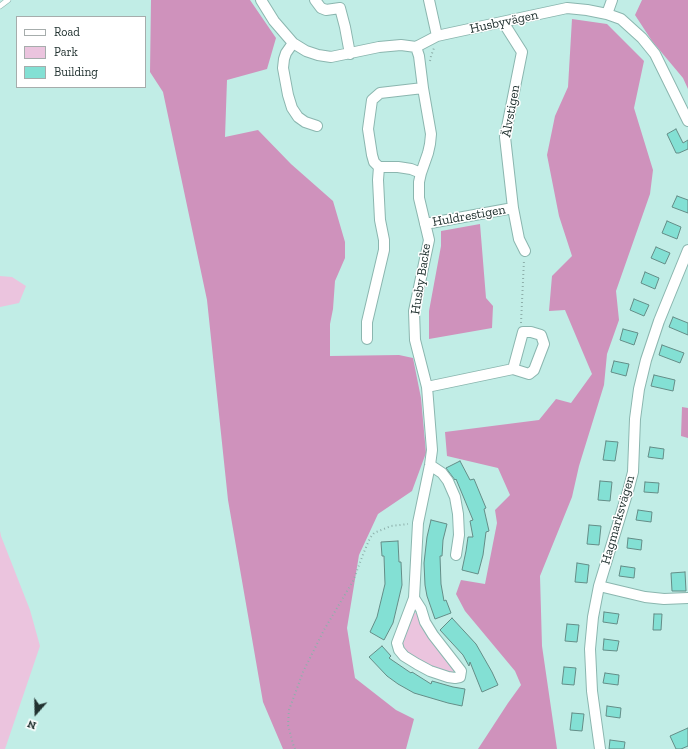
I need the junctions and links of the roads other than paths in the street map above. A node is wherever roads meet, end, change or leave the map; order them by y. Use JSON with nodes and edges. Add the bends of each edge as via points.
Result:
{"nodes":[{"id":1,"x":8,"y":0,"type":"edge"},
{"id":2,"x":261,"y":0,"type":"edge"},
{"id":3,"x":314,"y":0,"type":"edge"},
{"id":4,"x":429,"y":0,"type":"edge"},
{"id":5,"x":612,"y":0,"type":"edge"},
{"id":6,"x":339,"y":4,"type":"edge"},
{"id":7,"x":0,"y":6,"type":"edge"},
{"id":8,"x":608,"y":14,"type":"junction"},
{"id":9,"x":503,"y":22,"type":"junction"},
{"id":10,"x":436,"y":41,"type":"junction"},
{"id":11,"x":293,"y":43,"type":"junction"},
{"id":12,"x":416,"y":47,"type":"junction"},
{"id":13,"x":350,"y":54,"type":"junction"},
{"id":14,"x":423,"y":88,"type":"junction"},
{"id":15,"x":688,"y":121,"type":"edge"},
{"id":16,"x":317,"y":126,"type":"dead end"},
{"id":17,"x":380,"y":167,"type":"junction"},
{"id":18,"x":421,"y":173,"type":"junction"},
{"id":19,"x":513,"y":208,"type":"junction"},
{"id":20,"x":425,"y":224,"type":"junction"},
{"id":21,"x":688,"y":250,"type":"edge"},
{"id":22,"x":525,"y":251,"type":"road end"},
{"id":23,"x":367,"y":339,"type":"dead end"},
{"id":24,"x":514,"y":370,"type":"junction"},
{"id":25,"x":427,"y":387,"type":"junction"},
{"id":26,"x":430,"y":464,"type":"junction"},
{"id":27,"x":456,"y":555,"type":"dead end"},
{"id":28,"x":599,"y":586,"type":"junction"},
{"id":29,"x":414,"y":598,"type":"junction"},
{"id":30,"x":688,"y":598,"type":"edge"},
{"id":31,"x":600,"y":749,"type":"edge"}],
"edges":[{"from":1,"to":7,"type":"lane"},
{"from":2,"to":11,"type":"street","name":"Husbyvägen","via":[[274,21]]},
{"from":3,"to":6,"type":"street","via":[[326,10]]},
{"from":4,"to":10,"type":"street"},
{"from":5,"to":8,"type":"street"},
{"from":6,"to":13,"type":"street"},
{"from":8,"to":9,"type":"street","name":"Husbyvägen","via":[[567,8]]},
{"from":8,"to":15,"type":"street","name":"Husbyvägen","via":[[621,19],[655,54]]},
{"from":9,"to":10,"type":"street","name":"Husbyvägen"},
{"from":9,"to":19,"type":"street","name":"Älvstigen","via":[[522,52],[505,137]]},
{"from":10,"to":12,"type":"street","name":"Husbyvägen"},
{"from":11,"to":13,"type":"street","name":"Husbyvägen","via":[[318,55],[331,57]]},
{"from":11,"to":16,"type":"street","via":[[286,53],[283,68],[288,95],[298,117]]},
{"from":12,"to":13,"type":"street","name":"Husbyvägen","via":[[379,48]]},
{"from":12,"to":14,"type":"street","name":"Husby Backe"},
{"from":14,"to":17,"type":"street","via":[[380,93],[372,100],[368,129],[374,162]]},
{"from":14,"to":18,"type":"street","name":"Husby Backe","via":[[431,134]]},
{"from":17,"to":18,"type":"street","via":[[398,167]]},
{"from":17,"to":23,"type":"street","via":[[378,180],[384,250],[367,322]]},
{"from":18,"to":20,"type":"street","name":"Husby Backe","via":[[419,198]]},
{"from":19,"to":20,"type":"street","name":"Huldrestigen"},
{"from":19,"to":22,"type":"street","name":"Älvstigen","via":[[519,239]]},
{"from":20,"to":25,"type":"street","name":"Husby Backe","via":[[429,240],[414,311],[416,340]]},
{"from":21,"to":28,"type":"street","name":"Hagmarksvägen","via":[[646,360],[635,418],[633,472]]},
{"from":24,"to":24,"type":"street","via":[[523,332],[541,335],[544,344],[534,370],[529,374]]},
{"from":24,"to":25,"type":"street"},
{"from":25,"to":26,"type":"street","name":"Husby Backe","via":[[432,450]]},
{"from":26,"to":27,"type":"street","via":[[442,473],[455,497],[459,534]]},
{"from":26,"to":29,"type":"street","name":"Husby Backe","via":[[418,523]]},
{"from":28,"to":30,"type":"street","via":[[646,598]]},
{"from":28,"to":31,"type":"street","name":"Hagmarksvägen","via":[[590,649],[592,691]]},
{"from":29,"to":29,"type":"street","name":"Husby Backe","via":[[398,643],[399,650],[404,656],[430,670],[448,677],[460,677],[461,671],[433,635]]}]}
